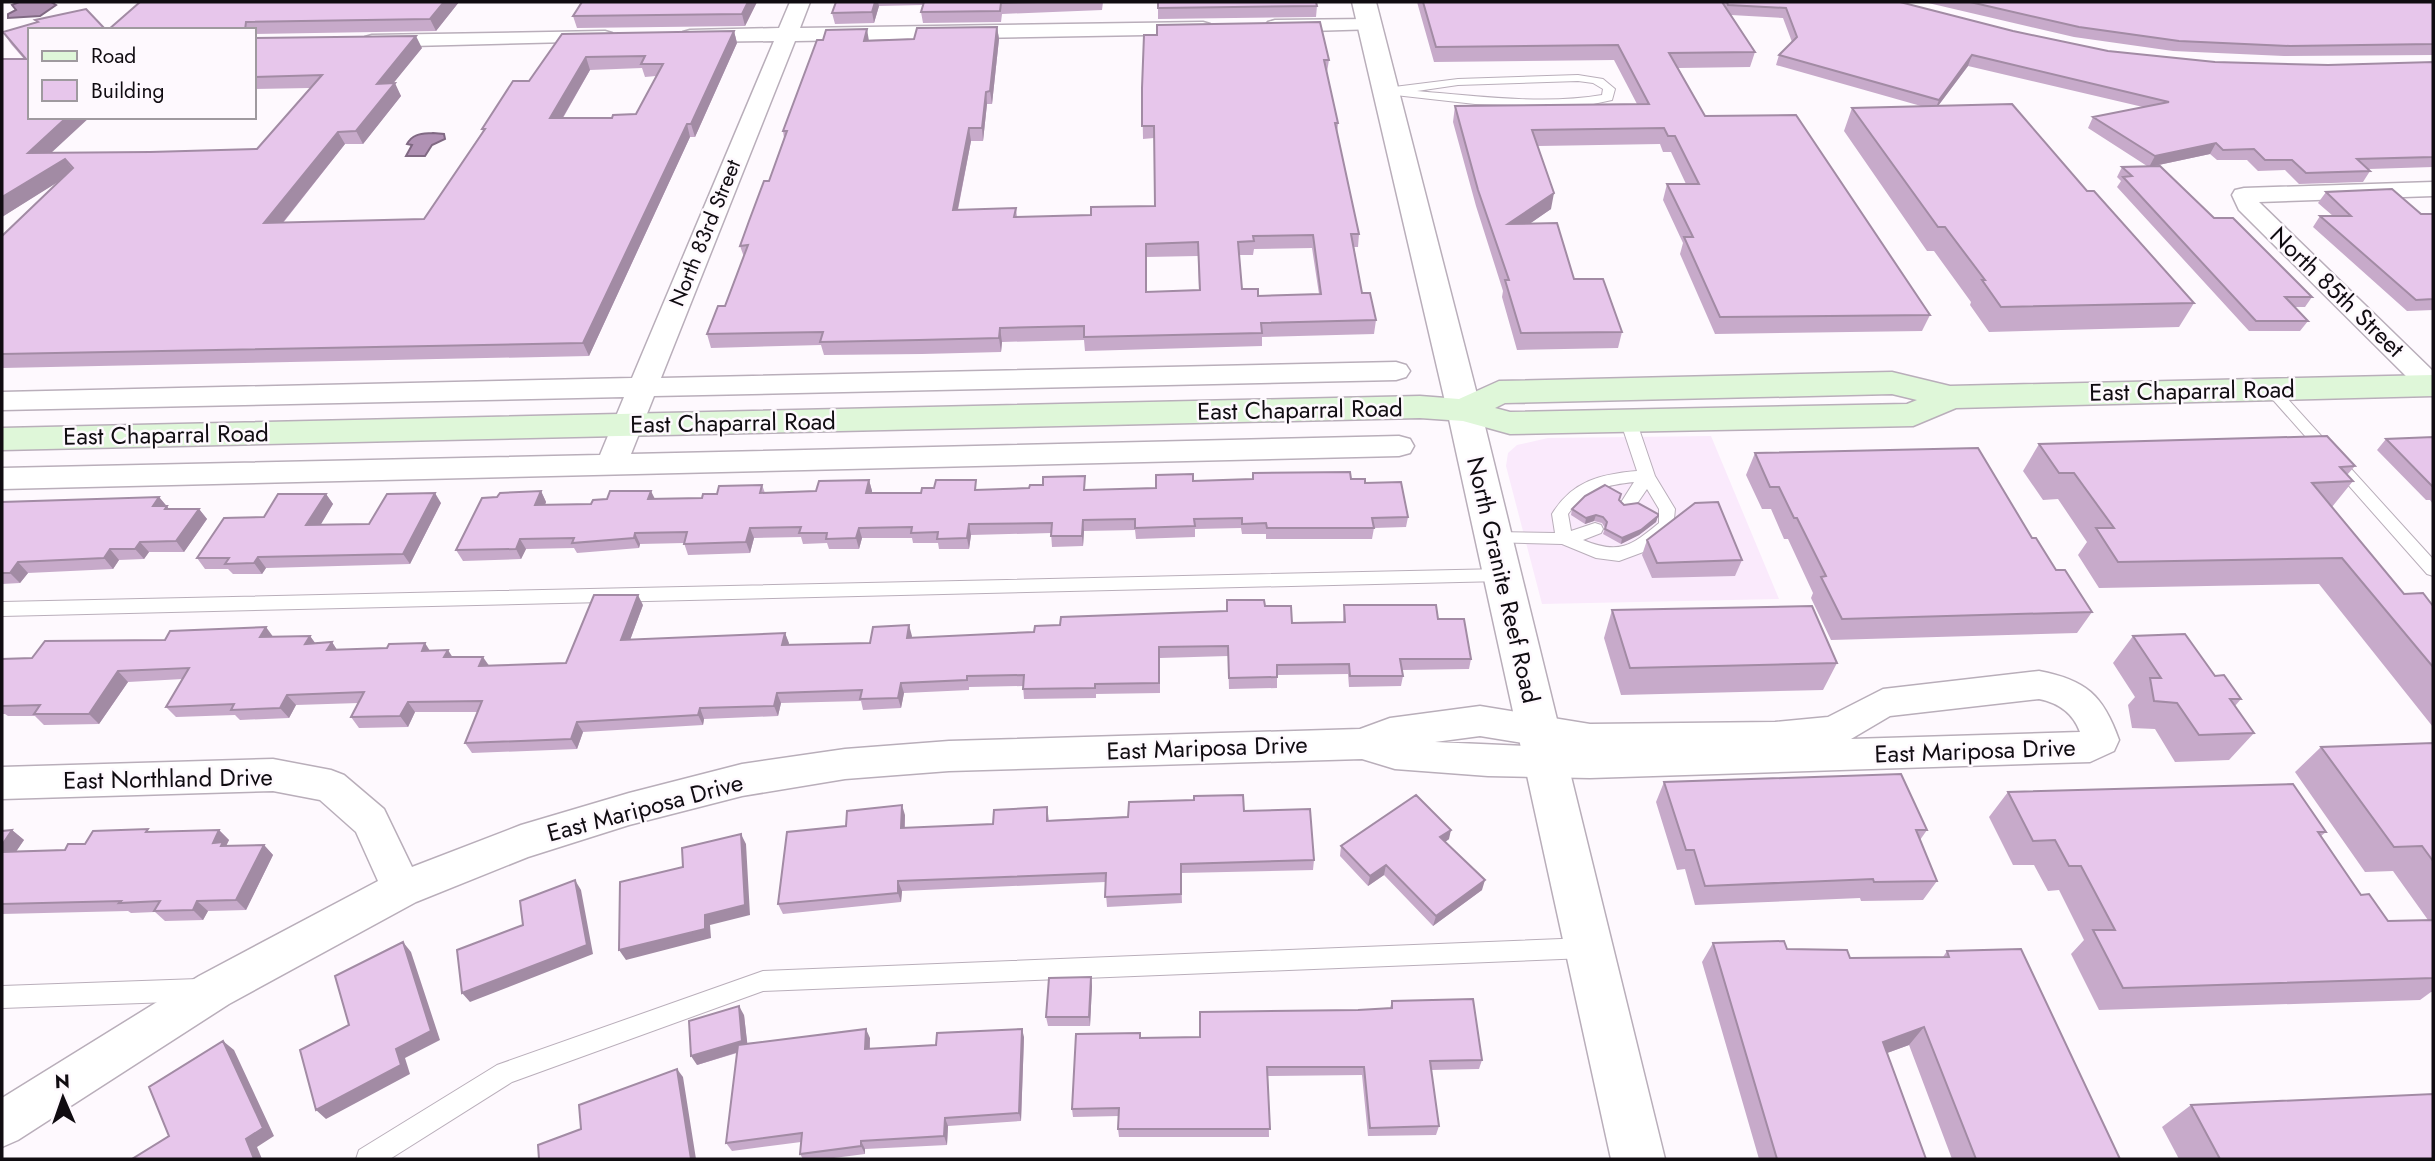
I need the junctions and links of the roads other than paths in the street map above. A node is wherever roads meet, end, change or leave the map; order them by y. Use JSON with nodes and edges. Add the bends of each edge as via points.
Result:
{"nodes":[{"id":1,"x":800,"y":2,"type":"edge"},
{"id":2,"x":1367,"y":13,"type":"edge"},
{"id":3,"x":1218,"y":27,"type":"edge"},
{"id":4,"x":1256,"y":27,"type":"edge"},
{"id":5,"x":787,"y":34,"type":"junction"},
{"id":6,"x":631,"y":36,"type":"edge"},
{"id":7,"x":670,"y":36,"type":"edge"},
{"id":8,"x":356,"y":41,"type":"edge"},
{"id":9,"x":1386,"y":91,"type":"junction"},
{"id":10,"x":2433,"y":190,"type":"edge"},
{"id":11,"x":2396,"y":349,"type":"junction"},
{"id":12,"x":2433,"y":349,"type":"edge"},
{"id":13,"x":1396,"y":371,"type":"dead end"},
{"id":14,"x":643,"y":386,"type":"junction"},
{"id":15,"x":2433,"y":386,"type":"edge"},
{"id":16,"x":2271,"y":389,"type":"junction"},
{"id":17,"x":1950,"y":397,"type":"junction"},
{"id":18,"x":2,"y":401,"type":"edge"},
{"id":19,"x":1464,"y":410,"type":"junction"},
{"id":20,"x":1628,"y":421,"type":"junction"},
{"id":21,"x":627,"y":425,"type":"junction"},
{"id":22,"x":2,"y":439,"type":"edge"},
{"id":23,"x":1399,"y":446,"type":"dead end"},
{"id":24,"x":611,"y":465,"type":"junction"},
{"id":25,"x":1647,"y":476,"type":"junction"},
{"id":26,"x":2,"y":479,"type":"edge"},
{"id":27,"x":1628,"y":504,"type":"edge"},
{"id":28,"x":1595,"y":529,"type":"dead end"},
{"id":29,"x":1564,"y":538,"type":"junction"},
{"id":30,"x":1497,"y":556,"type":"junction"},
{"id":31,"x":2433,"y":570,"type":"edge"},
{"id":32,"x":2,"y":609,"type":"edge"},
{"id":33,"x":1542,"y":746,"type":"junction"},
{"id":34,"x":2,"y":783,"type":"edge"},
{"id":35,"x":402,"y":889,"type":"junction"},
{"id":36,"x":1589,"y":948,"type":"junction"},
{"id":37,"x":214,"y":990,"type":"junction"},
{"id":38,"x":2,"y":997,"type":"edge"},
{"id":39,"x":2,"y":1124,"type":"edge"},
{"id":40,"x":368,"y":1159,"type":"edge"},
{"id":41,"x":1638,"y":1159,"type":"edge"}],
"edges":[{"from":1,"to":5,"type":"street","name":"North 83rd Street"},
{"from":2,"to":4,"type":"street"},
{"from":2,"to":9,"type":"street","name":"North Granite Reef Road"},
{"from":3,"to":5,"type":"street"},
{"from":5,"to":7,"type":"street"},
{"from":5,"to":14,"type":"street","name":"North 83rd Street"},
{"from":6,"to":8,"type":"street"},
{"from":9,"to":9,"type":"lane","via":[[1475,100],[1584,102],[1610,94],[1606,84],[1578,78],[1458,82]]},
{"from":9,"to":19,"type":"street","name":"North Granite Reef Road"},
{"from":10,"to":11,"type":"street","name":"North 85th Street","via":[[2244,195],[2248,205]]},
{"from":11,"to":12,"type":"street"},
{"from":11,"to":15,"type":"street","name":"North 85th Street"},
{"from":13,"to":14,"type":"street"},
{"from":14,"to":18,"type":"street"},
{"from":14,"to":21,"type":"street","name":"North 83rd Street"},
{"from":15,"to":16,"type":"main road","name":"East Chaparral Road"},
{"from":16,"to":17,"type":"main road","name":"East Chaparral Road"},
{"from":16,"to":31,"type":"lane"},
{"from":17,"to":19,"type":"main road","name":"East Chaparral Road","via":[[1892,383],[1499,392]]},
{"from":17,"to":20,"type":"main road","name":"East Chaparral Road","via":[[1913,415]]},
{"from":19,"to":20,"type":"main road","name":"East Chaparral Road","via":[[1510,423]]},
{"from":19,"to":21,"type":"main road","name":"East Chaparral Road"},
{"from":19,"to":30,"type":"street","name":"North Granite Reef Road"},
{"from":20,"to":25,"type":"lane"},
{"from":21,"to":22,"type":"main road","name":"East Chaparral Road"},
{"from":21,"to":24,"type":"street","name":"North 83rd Street"},
{"from":23,"to":24,"type":"street"},
{"from":24,"to":26,"type":"street"},
{"from":25,"to":27,"type":"lane"},
{"from":25,"to":29,"type":"lane","via":[[1598,480],[1589,485],[1560,514]]},
{"from":25,"to":29,"type":"lane","via":[[1667,509],[1667,525],[1641,548],[1624,555],[1600,554]]},
{"from":28,"to":29,"type":"lane"},
{"from":29,"to":30,"type":"lane"},
{"from":30,"to":32,"type":"lane"},
{"from":30,"to":33,"type":"street","name":"North Granite Reef Road"},
{"from":33,"to":33,"type":"street","name":"East Mariposa Drive","via":[[2090,747],[2101,740],[2094,717],[2080,700],[2060,688],[2039,685],[1883,703],[1834,731],[1775,737],[1590,739]]},
{"from":33,"to":35,"type":"street","name":"East Mariposa Drive","via":[[1395,754],[1362,744],[949,756],[845,764],[742,780],[629,809],[521,842]]},
{"from":33,"to":36,"type":"street","name":"North Granite Reef Road"},
{"from":34,"to":35,"type":"street","name":"East Northland Drive","via":[[272,775],[331,786],[370,821]]},
{"from":35,"to":37,"type":"street","name":"East Mariposa Drive"},
{"from":36,"to":40,"type":"lane","via":[[763,981],[505,1073]]},
{"from":36,"to":41,"type":"street","name":"North Granite Reef Road"},
{"from":37,"to":38,"type":"lane"},
{"from":37,"to":39,"type":"street","name":"East Mariposa Drive"}]}
